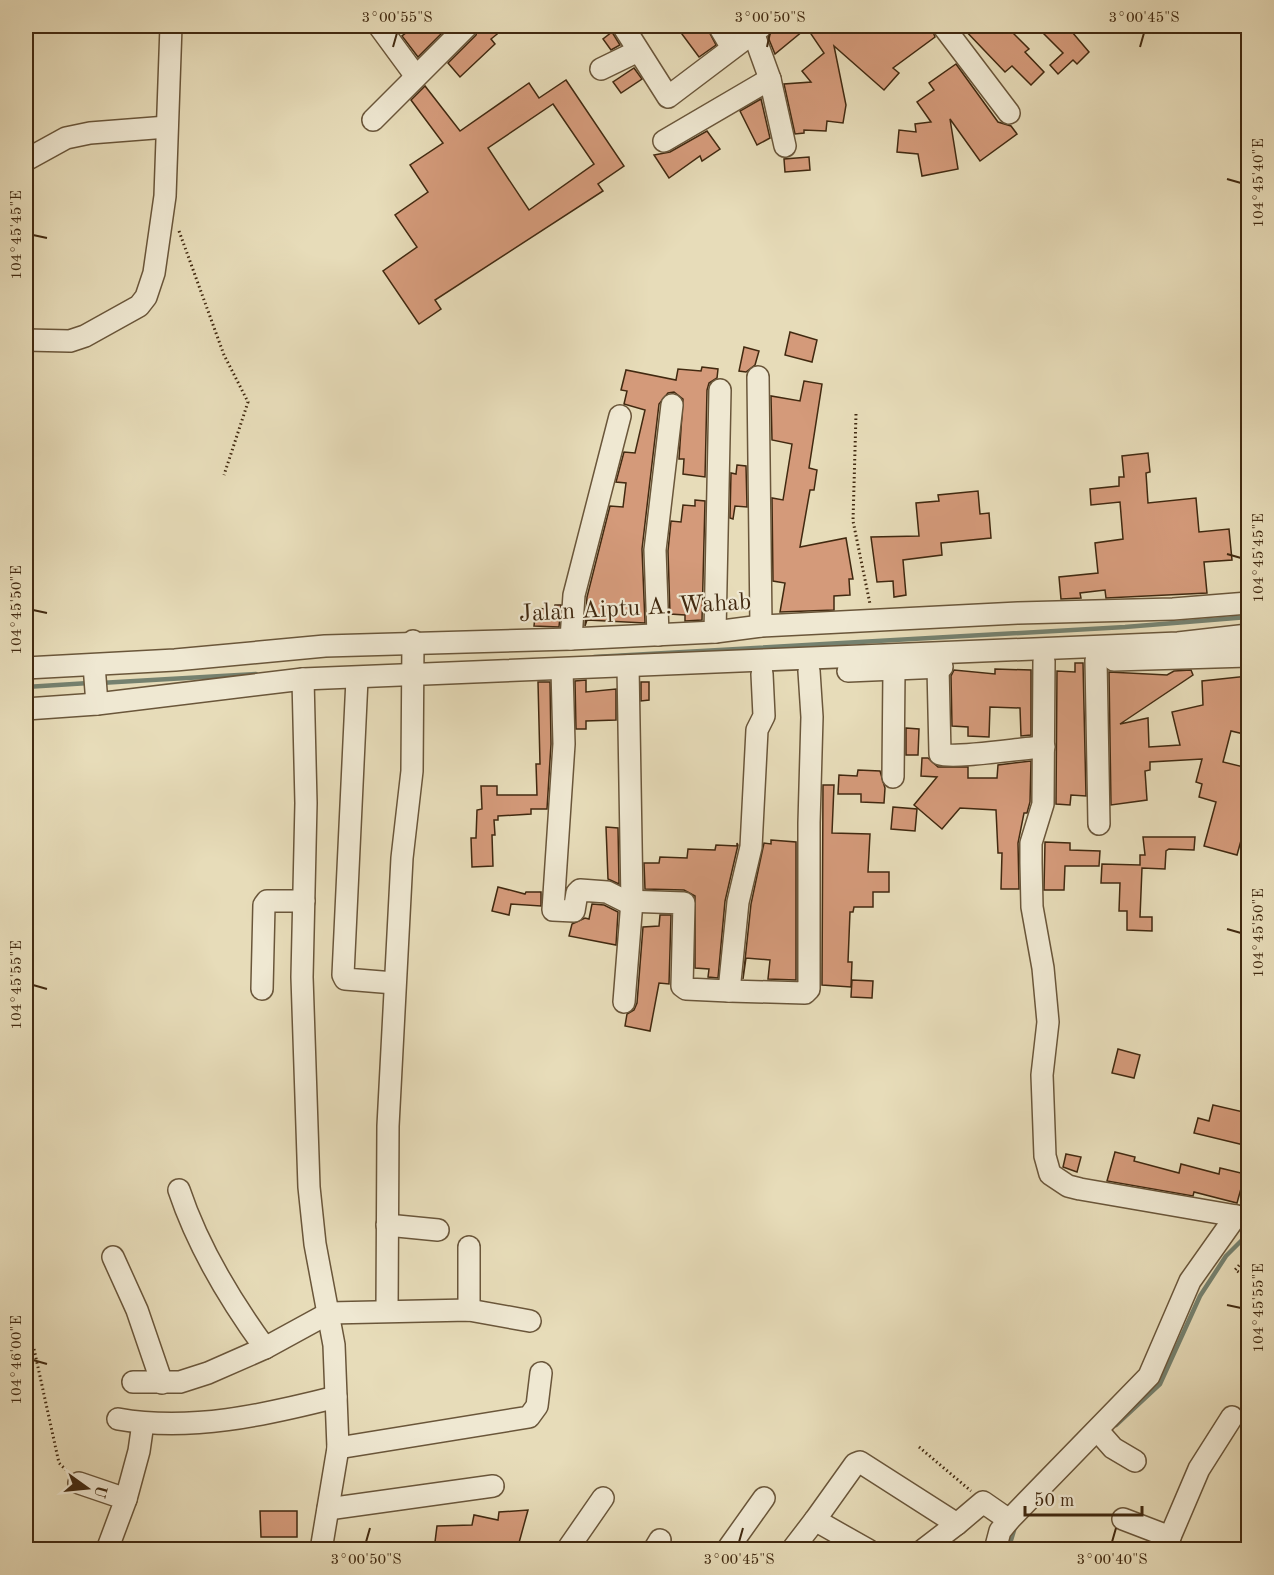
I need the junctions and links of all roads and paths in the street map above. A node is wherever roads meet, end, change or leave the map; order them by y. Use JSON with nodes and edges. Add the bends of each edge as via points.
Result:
{"nodes":[{"id":1,"x":171,"y":26,"type":"edge"},
{"id":2,"x":379,"y":26,"type":"edge"},
{"id":3,"x":467,"y":26,"type":"edge"},
{"id":4,"x":623,"y":26,"type":"edge"},
{"id":5,"x":719,"y":26,"type":"edge"},
{"id":6,"x":943,"y":26,"type":"edge"},
{"id":7,"x":757,"y":29,"type":"edge"},
{"id":8,"x":731,"y":46,"type":"junction"},
{"id":9,"x":638,"y":51,"type":"junction"},
{"id":10,"x":601,"y":69,"type":"dead end"},
{"id":11,"x":415,"y":75,"type":"junction"},
{"id":12,"x":770,"y":79,"type":"junction"},
{"id":13,"x":1009,"y":113,"type":"dead end"},
{"id":14,"x":373,"y":120,"type":"dead end"},
{"id":15,"x":168,"y":127,"type":"junction"},
{"id":16,"x":664,"y":141,"type":"dead end"},
{"id":17,"x":785,"y":146,"type":"dead end"},
{"id":18,"x":26,"y":160,"type":"edge"},
{"id":19,"x":178,"y":227,"type":"dead end"},
{"id":20,"x":26,"y":340,"type":"edge"},
{"id":21,"x":758,"y":377,"type":"dead end"},
{"id":22,"x":720,"y":390,"type":"dead end"},
{"id":23,"x":672,"y":405,"type":"dead end"},
{"id":24,"x":856,"y":414,"type":"dead end"},
{"id":25,"x":620,"y":416,"type":"dead end"},
{"id":26,"x":224,"y":476,"type":"dead end"},
{"id":27,"x":1248,"y":603,"type":"edge"},
{"id":28,"x":1213,"y":609,"type":"junction"},
{"id":29,"x":873,"y":621,"type":"junction"},
{"id":30,"x":761,"y":626,"type":"junction"},
{"id":31,"x":715,"y":632,"type":"junction"},
{"id":32,"x":1248,"y":634,"type":"edge"},
{"id":33,"x":658,"y":635,"type":"junction"},
{"id":34,"x":571,"y":639,"type":"junction"},
{"id":35,"x":1217,"y":642,"type":"junction"},
{"id":36,"x":413,"y":644,"type":"junction"},
{"id":37,"x":1248,"y":656,"type":"edge"},
{"id":38,"x":1096,"y":660,"type":"junction"},
{"id":39,"x":1044,"y":661,"type":"junction"},
{"id":40,"x":710,"y":663,"type":"junction"},
{"id":41,"x":628,"y":666,"type":"junction"},
{"id":42,"x":95,"y":667,"type":"junction"},
{"id":43,"x":938,"y":667,"type":"junction"},
{"id":44,"x":26,"y":668,"type":"edge"},
{"id":45,"x":562,"y":669,"type":"junction"},
{"id":46,"x":894,"y":670,"type":"junction"},
{"id":47,"x":809,"y":671,"type":"junction"},
{"id":48,"x":414,"y":672,"type":"junction"},
{"id":49,"x":762,"y":674,"type":"junction"},
{"id":50,"x":303,"y":679,"type":"junction"},
{"id":51,"x":357,"y":679,"type":"junction"},
{"id":52,"x":97,"y":700,"type":"junction"},
{"id":53,"x":26,"y":709,"type":"edge"},
{"id":54,"x":1044,"y":747,"type":"junction"},
{"id":55,"x":893,"y":777,"type":"dead end"},
{"id":56,"x":1098,"y":824,"type":"dead end"},
{"id":57,"x":304,"y":901,"type":"junction"},
{"id":58,"x":632,"y":901,"type":"junction"},
{"id":59,"x":394,"y":983,"type":"junction"},
{"id":60,"x":262,"y":989,"type":"dead end"},
{"id":61,"x":729,"y":991,"type":"junction"},
{"id":62,"x":624,"y":1002,"type":"dead end"},
{"id":63,"x":179,"y":1190,"type":"dead end"},
{"id":64,"x":1242,"y":1217,"type":"edge"},
{"id":65,"x":387,"y":1225,"type":"junction"},
{"id":66,"x":438,"y":1230,"type":"dead end"},
{"id":67,"x":469,"y":1247,"type":"dead end"},
{"id":68,"x":1248,"y":1256,"type":"edge"},
{"id":69,"x":113,"y":1257,"type":"dead end"},
{"id":70,"x":1248,"y":1277,"type":"edge"},
{"id":71,"x":469,"y":1310,"type":"junction"},
{"id":72,"x":387,"y":1311,"type":"junction"},
{"id":73,"x":329,"y":1312,"type":"junction"},
{"id":74,"x":530,"y":1321,"type":"dead end"},
{"id":75,"x":34,"y":1348,"type":"dead end"},
{"id":76,"x":265,"y":1348,"type":"junction"},
{"id":77,"x":542,"y":1373,"type":"dead end"},
{"id":78,"x":133,"y":1382,"type":"dead end"},
{"id":79,"x":162,"y":1383,"type":"junction"},
{"id":80,"x":336,"y":1397,"type":"junction"},
{"id":81,"x":1232,"y":1417,"type":"dead end"},
{"id":82,"x":118,"y":1419,"type":"dead end"},
{"id":83,"x":143,"y":1423,"type":"junction"},
{"id":84,"x":1104,"y":1437,"type":"junction"},
{"id":85,"x":919,"y":1447,"type":"dead end"},
{"id":86,"x":338,"y":1448,"type":"junction"},
{"id":87,"x":1135,"y":1461,"type":"dead end"},
{"id":88,"x":79,"y":1483,"type":"joint"},
{"id":89,"x":493,"y":1486,"type":"dead end"},
{"id":90,"x":603,"y":1498,"type":"dead end"},
{"id":91,"x":764,"y":1498,"type":"dead end"},
{"id":92,"x":126,"y":1499,"type":"junction"},
{"id":93,"x":983,"y":1502,"type":"junction"},
{"id":94,"x":328,"y":1509,"type":"junction"},
{"id":95,"x":1123,"y":1519,"type":"dead end"},
{"id":96,"x":815,"y":1520,"type":"junction"},
{"id":97,"x":1009,"y":1520,"type":"junction"},
{"id":98,"x":957,"y":1524,"type":"junction"},
{"id":99,"x":1168,"y":1543,"type":"edge"},
{"id":100,"x":107,"y":1550,"type":"edge"},
{"id":101,"x":321,"y":1550,"type":"edge"},
{"id":102,"x":567,"y":1550,"type":"edge"},
{"id":103,"x":727,"y":1550,"type":"edge"},
{"id":104,"x":792,"y":1550,"type":"edge"},
{"id":105,"x":868,"y":1550,"type":"edge"},
{"id":106,"x":923,"y":1550,"type":"edge"},
{"id":107,"x":995,"y":1550,"type":"edge"}],
"edges":[{"from":1,"to":15,"type":"street"},
{"from":2,"to":11,"type":"street"},
{"from":3,"to":11,"type":"street"},
{"from":4,"to":9,"type":"street"},
{"from":5,"to":8,"type":"street"},
{"from":6,"to":13,"type":"street"},
{"from":7,"to":8,"type":"street"},
{"from":7,"to":12,"type":"street"},
{"from":8,"to":9,"type":"street","via":[[668,97]]},
{"from":9,"to":10,"type":"street"},
{"from":11,"to":14,"type":"street"},
{"from":12,"to":16,"type":"street"},
{"from":12,"to":17,"type":"street"},
{"from":15,"to":18,"type":"street","via":[[66,138]]},
{"from":15,"to":20,"type":"street","via":[[165,196],[154,273],[143,302],[114,321],[70,341]]},
{"from":19,"to":26,"type":"path","via":[[224,355],[248,402]]},
{"from":21,"to":30,"type":"street"},
{"from":22,"to":31,"type":"street"},
{"from":23,"to":33,"type":"street","via":[[655,550]]},
{"from":24,"to":29,"type":"path","via":[[853,521]]},
{"from":25,"to":34,"type":"street","via":[[574,595]]},
{"from":27,"to":28,"type":"street","name":"Jalan Aiptu A. Wahab"},
{"from":28,"to":29,"type":"street","name":"Jalan Aiptu A. Wahab"},
{"from":28,"to":35,"type":"street"},
{"from":29,"to":30,"type":"street","name":"Jalan Aiptu A. Wahab"},
{"from":30,"to":31,"type":"street","name":"Jalan Aiptu A. Wahab"},
{"from":31,"to":33,"type":"street","name":"Jalan Aiptu A. Wahab"},
{"from":32,"to":35,"type":"street"},
{"from":33,"to":34,"type":"street","name":"Jalan Aiptu A. Wahab"},
{"from":34,"to":36,"type":"street","name":"Jalan Aiptu A. Wahab"},
{"from":35,"to":37,"type":"street"},
{"from":35,"to":38,"type":"street"},
{"from":35,"to":40,"type":"street"},
{"from":36,"to":42,"type":"street","name":"Jalan Aiptu A. Wahab","via":[[325,646]]},
{"from":36,"to":48,"type":"street"},
{"from":38,"to":39,"type":"street"},
{"from":38,"to":56,"type":"street"},
{"from":39,"to":43,"type":"street"},
{"from":39,"to":54,"type":"street"},
{"from":40,"to":41,"type":"street"},
{"from":40,"to":49,"type":"street","via":[[713,673],[720,676]]},
{"from":41,"to":45,"type":"street"},
{"from":41,"to":58,"type":"street"},
{"from":42,"to":44,"type":"street","name":"Jalan Aiptu A. Wahab"},
{"from":42,"to":52,"type":"street"},
{"from":43,"to":46,"type":"street"},
{"from":43,"to":54,"type":"street","via":[[940,754]]},
{"from":45,"to":48,"type":"street"},
{"from":45,"to":58,"type":"street","via":[[563,772],[552,907],[555,911],[574,911],[580,890],[607,892]]},
{"from":46,"to":47,"type":"street"},
{"from":46,"to":55,"type":"street"},
{"from":47,"to":49,"type":"street"},
{"from":47,"to":61,"type":"street","via":[[809,989],[805,993]]},
{"from":48,"to":51,"type":"street"},
{"from":48,"to":59,"type":"street","via":[[412,771]]},
{"from":49,"to":61,"type":"street","via":[[765,716],[757,730],[751,847],[738,902]]},
{"from":50,"to":51,"type":"street"},
{"from":50,"to":52,"type":"street"},
{"from":50,"to":57,"type":"street"},
{"from":51,"to":59,"type":"street","via":[[343,975],[345,979]]},
{"from":52,"to":53,"type":"street"},
{"from":54,"to":64,"type":"street","via":[[1042,811],[1031,843],[1031,863],[1032,907],[1047,1000],[1042,1075],[1048,1170],[1068,1186],[1080,1189]]},
{"from":57,"to":60,"type":"street","via":[[264,904]]},
{"from":57,"to":73,"type":"street","via":[[302,978],[309,1187],[315,1244]]},
{"from":58,"to":61,"type":"street","via":[[684,903],[682,986]]},
{"from":58,"to":62,"type":"street"},
{"from":59,"to":65,"type":"street"},
{"from":63,"to":76,"type":"street","via":[[210,1263]]},
{"from":64,"to":84,"type":"street","via":[[1190,1281],[1149,1377]]},
{"from":65,"to":66,"type":"street"},
{"from":65,"to":72,"type":"street"},
{"from":67,"to":71,"type":"street"},
{"from":68,"to":70,"type":"path","via":[[1235,1270]]},
{"from":69,"to":79,"type":"street","via":[[137,1310]]},
{"from":71,"to":72,"type":"street"},
{"from":71,"to":74,"type":"street"},
{"from":72,"to":73,"type":"street"},
{"from":73,"to":76,"type":"street"},
{"from":73,"to":80,"type":"street"},
{"from":75,"to":88,"type":"path","via":[[59,1463]]},
{"from":76,"to":79,"type":"street","via":[[233,1364],[180,1382]]},
{"from":77,"to":86,"type":"street","via":[[537,1406],[530,1416]]},
{"from":78,"to":79,"type":"street"},
{"from":80,"to":83,"type":"street","via":[[273,1412],[177,1426]]},
{"from":80,"to":86,"type":"street"},
{"from":81,"to":99,"type":"street","via":[[1199,1469]]},
{"from":82,"to":83,"type":"street"},
{"from":83,"to":92,"type":"street"},
{"from":84,"to":87,"type":"street"},
{"from":84,"to":97,"type":"street"},
{"from":85,"to":93,"type":"path"},
{"from":86,"to":94,"type":"street"},
{"from":88,"to":92,"type":"street"},
{"from":89,"to":94,"type":"street"},
{"from":90,"to":102,"type":"street"},
{"from":91,"to":103,"type":"street"},
{"from":92,"to":100,"type":"street"},
{"from":93,"to":97,"type":"street"},
{"from":93,"to":98,"type":"street"},
{"from":94,"to":101,"type":"street"},
{"from":95,"to":99,"type":"street"},
{"from":96,"to":98,"type":"street","via":[[860,1462]]},
{"from":96,"to":104,"type":"street"},
{"from":96,"to":105,"type":"street"},
{"from":97,"to":107,"type":"street","via":[[1000,1531]]},
{"from":98,"to":106,"type":"street"}]}
